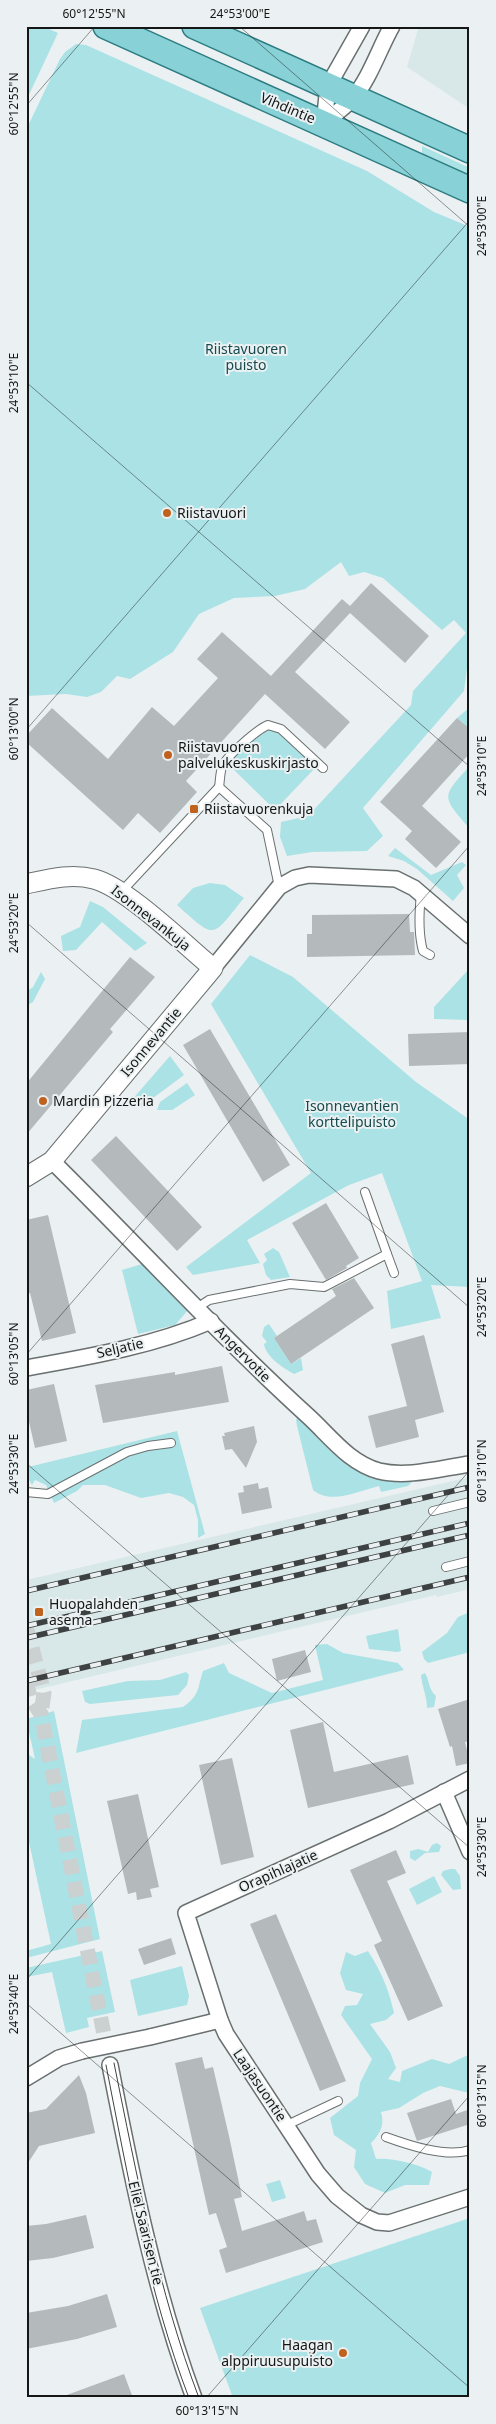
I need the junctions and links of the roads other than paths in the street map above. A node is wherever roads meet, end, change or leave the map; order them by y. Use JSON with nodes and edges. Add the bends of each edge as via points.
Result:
{"nodes":[{"id":1,"x":106,"y":26,"type":"edge"},
{"id":2,"x":195,"y":26,"type":"edge"},
{"id":3,"x":362,"y":26,"type":"edge"},
{"id":4,"x":392,"y":26,"type":"edge"},
{"id":5,"x":328,"y":86,"type":"junction"},
{"id":6,"x":353,"y":97,"type":"junction"},
{"id":7,"x":324,"y":124,"type":"junction"},
{"id":8,"x":470,"y":150,"type":"edge"},
{"id":9,"x":470,"y":190,"type":"edge"},
{"id":10,"x":324,"y":768,"type":"dead end"},
{"id":11,"x":220,"y":787,"type":"junction"},
{"id":12,"x":26,"y":884,"type":"edge"},
{"id":13,"x":279,"y":887,"type":"junction"},
{"id":14,"x":121,"y":892,"type":"junction"},
{"id":15,"x":421,"y":894,"type":"junction"},
{"id":16,"x":470,"y":936,"type":"edge"},
{"id":17,"x":430,"y":954,"type":"dead end"},
{"id":18,"x":213,"y":968,"type":"junction"},
{"id":19,"x":52,"y":1161,"type":"junction"},
{"id":20,"x":26,"y":1177,"type":"edge"},
{"id":21,"x":364,"y":1192,"type":"dead end"},
{"id":22,"x":387,"y":1254,"type":"junction"},
{"id":23,"x":394,"y":1273,"type":"dead end"},
{"id":24,"x":197,"y":1308,"type":"junction"},
{"id":25,"x":211,"y":1321,"type":"junction"},
{"id":26,"x":26,"y":1368,"type":"edge"},
{"id":27,"x":171,"y":1443,"type":"dead end"},
{"id":28,"x":470,"y":1464,"type":"edge"},
{"id":29,"x":26,"y":1492,"type":"edge"},
{"id":30,"x":470,"y":1502,"type":"edge"},
{"id":31,"x":433,"y":1511,"type":"dead end"},
{"id":32,"x":470,"y":1561,"type":"edge"},
{"id":33,"x":446,"y":1567,"type":"dead end"},
{"id":34,"x":470,"y":1779,"type":"edge"},
{"id":35,"x":444,"y":1792,"type":"junction"},
{"id":36,"x":470,"y":1852,"type":"edge"},
{"id":37,"x":220,"y":2020,"type":"junction"},
{"id":38,"x":110,"y":2065,"type":"tunnel mouth"},
{"id":39,"x":26,"y":2078,"type":"edge"},
{"id":40,"x":338,"y":2101,"type":"dead end"},
{"id":41,"x":287,"y":2125,"type":"junction"},
{"id":42,"x":386,"y":2137,"type":"dead end"},
{"id":43,"x":470,"y":2150,"type":"edge"},
{"id":44,"x":470,"y":2197,"type":"edge"},
{"id":45,"x":194,"y":2398,"type":"edge"}],
"edges":[{"from":1,"to":7,"type":"main road","name":"Vihdintie"},
{"from":2,"to":5,"type":"main road"},
{"from":3,"to":5,"type":"street"},
{"from":4,"to":6,"type":"street"},
{"from":5,"to":6,"type":"main road"},
{"from":5,"to":7,"type":"street"},
{"from":6,"to":7,"type":"street"},
{"from":6,"to":8,"type":"main road"},
{"from":7,"to":9,"type":"main road","name":"Vihdintie"},
{"from":10,"to":11,"type":"lane","via":[[281,729],[268,725],[260,728],[227,760],[222,767]]},
{"from":11,"to":13,"type":"lane","via":[[267,830]]},
{"from":11,"to":14,"type":"lane"},
{"from":12,"to":14,"type":"street","name":"Isonnevankuja","via":[[80,876],[103,882]]},
{"from":13,"to":15,"type":"street","via":[[295,878],[309,876],[384,877],[400,881]]},
{"from":13,"to":18,"type":"street","name":"Isonnevantie"},
{"from":14,"to":18,"type":"street","name":"Isonnevankuja"},
{"from":15,"to":16,"type":"street"},
{"from":15,"to":17,"type":"lane","via":[[420,942],[423,951]]},
{"from":18,"to":19,"type":"street","name":"Isonnevantie"},
{"from":19,"to":20,"type":"street","name":"Isonnevantie"},
{"from":19,"to":24,"type":"street","name":"Angervotie"},
{"from":21,"to":22,"type":"lane"},
{"from":22,"to":23,"type":"lane"},
{"from":22,"to":24,"type":"lane","via":[[324,1287],[290,1284],[209,1300]]},
{"from":24,"to":25,"type":"street","name":"Angervotie"},
{"from":25,"to":26,"type":"street","name":"Seljatie","via":[[182,1334]]},
{"from":25,"to":28,"type":"street","name":"Angervotie","via":[[338,1446],[363,1464],[379,1471],[398,1473]]},
{"from":27,"to":29,"type":"lane","via":[[127,1452],[48,1494]]},
{"from":30,"to":31,"type":"lane"},
{"from":32,"to":33,"type":"lane"},
{"from":34,"to":35,"type":"street","name":"Orapihlajatie"},
{"from":35,"to":36,"type":"street"},
{"from":35,"to":37,"type":"street","name":"Orapihlajatie","via":[[389,1821],[186,1913]]},
{"from":37,"to":39,"type":"street","bridge":true,"via":[[82,2051],[59,2058]]},
{"from":37,"to":41,"type":"street","name":"Laajasuontie"},
{"from":38,"to":45,"type":"street","name":"Eliel Saarisen tie","via":[[145,2236]]},
{"from":40,"to":41,"type":"lane"},
{"from":41,"to":44,"type":"street","name":"Laajasuontie","via":[[318,2174],[337,2196],[367,2219],[389,2223]]},
{"from":42,"to":43,"type":"lane","via":[[411,2146],[460,2153]]}]}
